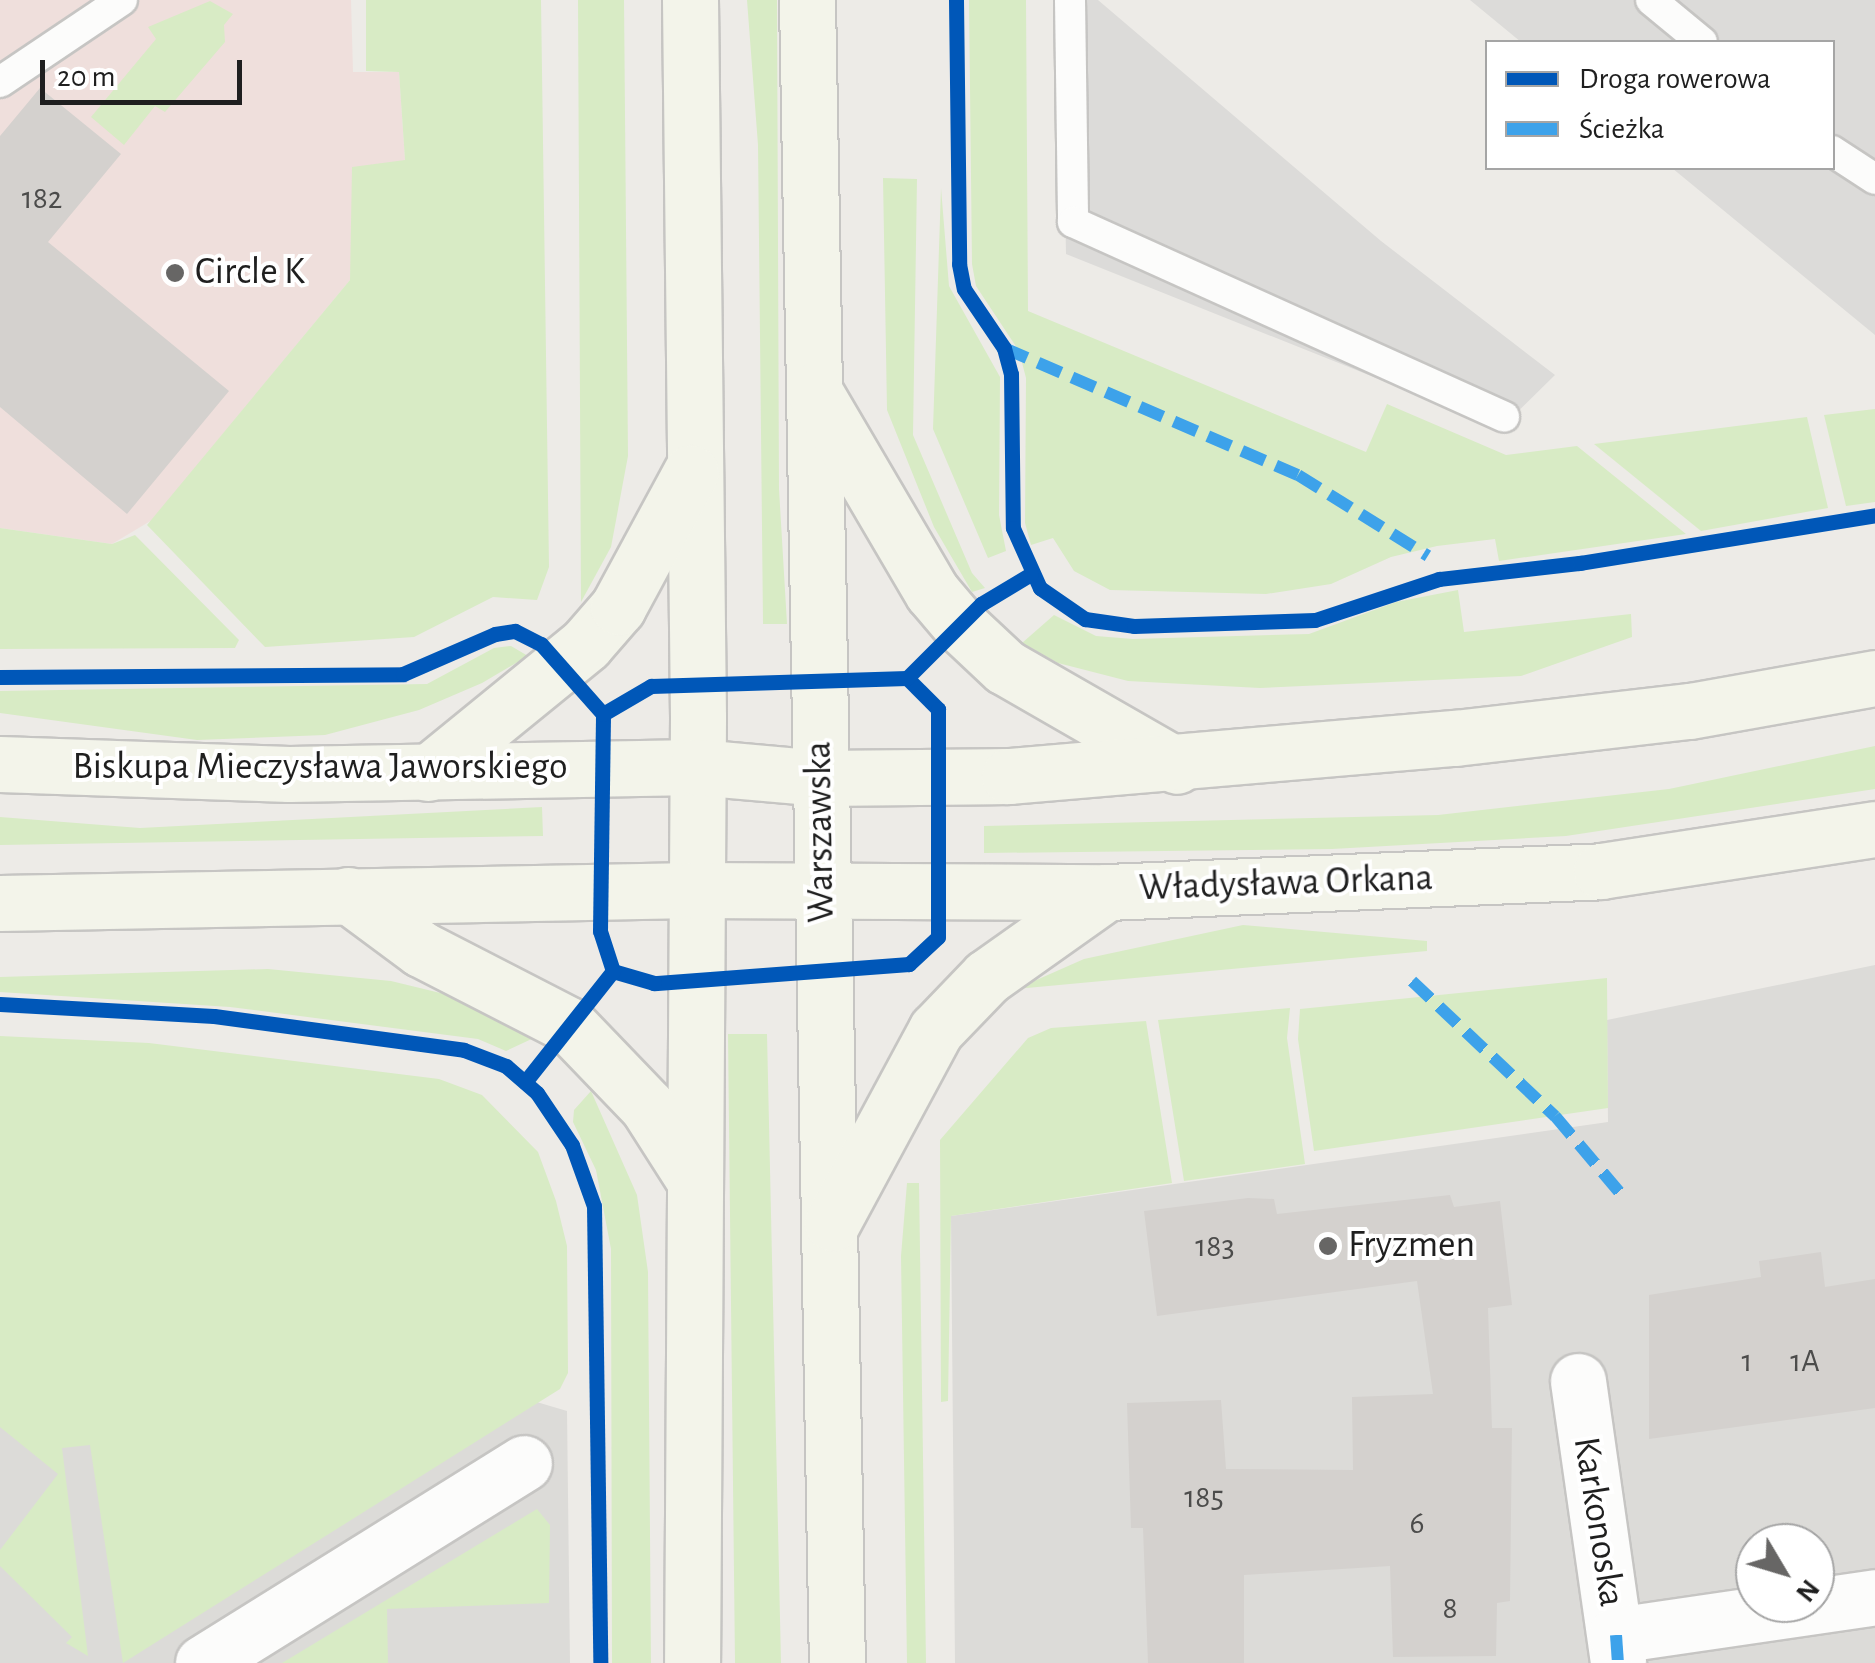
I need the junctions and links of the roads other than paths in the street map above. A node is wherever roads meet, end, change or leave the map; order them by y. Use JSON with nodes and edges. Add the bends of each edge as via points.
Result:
{"nodes":[{"id":1,"x":122,"y":0,"type":"edge"},
{"id":2,"x":690,"y":0,"type":"edge"},
{"id":3,"x":808,"y":0,"type":"edge"},
{"id":4,"x":1070,"y":0,"type":"edge"},
{"id":5,"x":1651,"y":0,"type":"edge"},
{"id":6,"x":1700,"y":40,"type":"edge"},
{"id":7,"x":0,"y":82,"type":"edge"},
{"id":8,"x":1835,"y":153,"type":"edge"},
{"id":9,"x":1875,"y":180,"type":"edge"},
{"id":10,"x":813,"y":388,"type":"junction"},
{"id":11,"x":1504,"y":417,"type":"dead end"},
{"id":12,"x":692,"y":469,"type":"junction"},
{"id":13,"x":1875,"y":678,"type":"edge"},
{"id":14,"x":0,"y":764,"type":"edge"},
{"id":15,"x":1177,"y":766,"type":"junction"},
{"id":16,"x":697,"y":767,"type":"junction"},
{"id":17,"x":428,"y":773,"type":"junction"},
{"id":18,"x":820,"y":778,"type":"junction"},
{"id":19,"x":1875,"y":829,"type":"edge"},
{"id":20,"x":694,"y":890,"type":"junction"},
{"id":21,"x":822,"y":890,"type":"junction"},
{"id":22,"x":1106,"y":892,"type":"junction"},
{"id":23,"x":348,"y":894,"type":"junction"},
{"id":24,"x":0,"y":903,"type":"edge"},
{"id":25,"x":693,"y":1178,"type":"junction"},
{"id":26,"x":831,"y":1226,"type":"junction"},
{"id":27,"x":1578,"y":1381,"type":"dead end"},
{"id":28,"x":524,"y":1463,"type":"dead end"},
{"id":29,"x":1875,"y":1597,"type":"edge"},
{"id":30,"x":1617,"y":1649,"type":"edge"},
{"id":31,"x":203,"y":1663,"type":"edge"},
{"id":32,"x":692,"y":1663,"type":"edge"},
{"id":33,"x":838,"y":1663,"type":"edge"}],
"edges":[{"from":1,"to":7,"type":"lane"},
{"from":2,"to":12,"type":"street"},
{"from":3,"to":10,"type":"street","name":"Warszawska"},
{"from":4,"to":11,"type":"lane","via":[[1074,222]]},
{"from":5,"to":6,"type":"lane"},
{"from":8,"to":9,"type":"lane"},
{"from":10,"to":15,"type":"street","via":[[904,546],[959,624],[1005,667]]},
{"from":10,"to":18,"type":"street","name":"Warszawska"},
{"from":12,"to":16,"type":"street"},
{"from":12,"to":17,"type":"street","via":[[618,607],[586,644]]},
{"from":13,"to":15,"type":"street","via":[[1690,711]]},
{"from":14,"to":17,"type":"street","name":"Biskupa Mieczysława Jaworskiego"},
{"from":15,"to":18,"type":"street"},
{"from":16,"to":17,"type":"street","name":"Biskupa Mieczysława Jaworskiego"},
{"from":16,"to":18,"type":"street","name":"Biskupa Mieczysława Jaworskiego"},
{"from":16,"to":20,"type":"street"},
{"from":18,"to":21,"type":"street","name":"Warszawska"},
{"from":19,"to":22,"type":"street","name":"Władysława Orkana","via":[[1601,871]]},
{"from":20,"to":21,"type":"street","name":"Władysława Orkana"},
{"from":20,"to":23,"type":"street"},
{"from":20,"to":25,"type":"street"},
{"from":21,"to":22,"type":"street","name":"Władysława Orkana"},
{"from":21,"to":26,"type":"street","name":"Warszawska"},
{"from":22,"to":26,"type":"street","via":[[987,977],[936,1030]]},
{"from":23,"to":24,"type":"street"},
{"from":23,"to":25,"type":"street","via":[[421,949],[570,1026],[647,1106]]},
{"from":25,"to":32,"type":"street"},
{"from":26,"to":33,"type":"street","name":"Warszawska"},
{"from":27,"to":30,"type":"street","name":"Karkonoska"},
{"from":28,"to":31,"type":"street"},
{"from":29,"to":30,"type":"street"}]}
